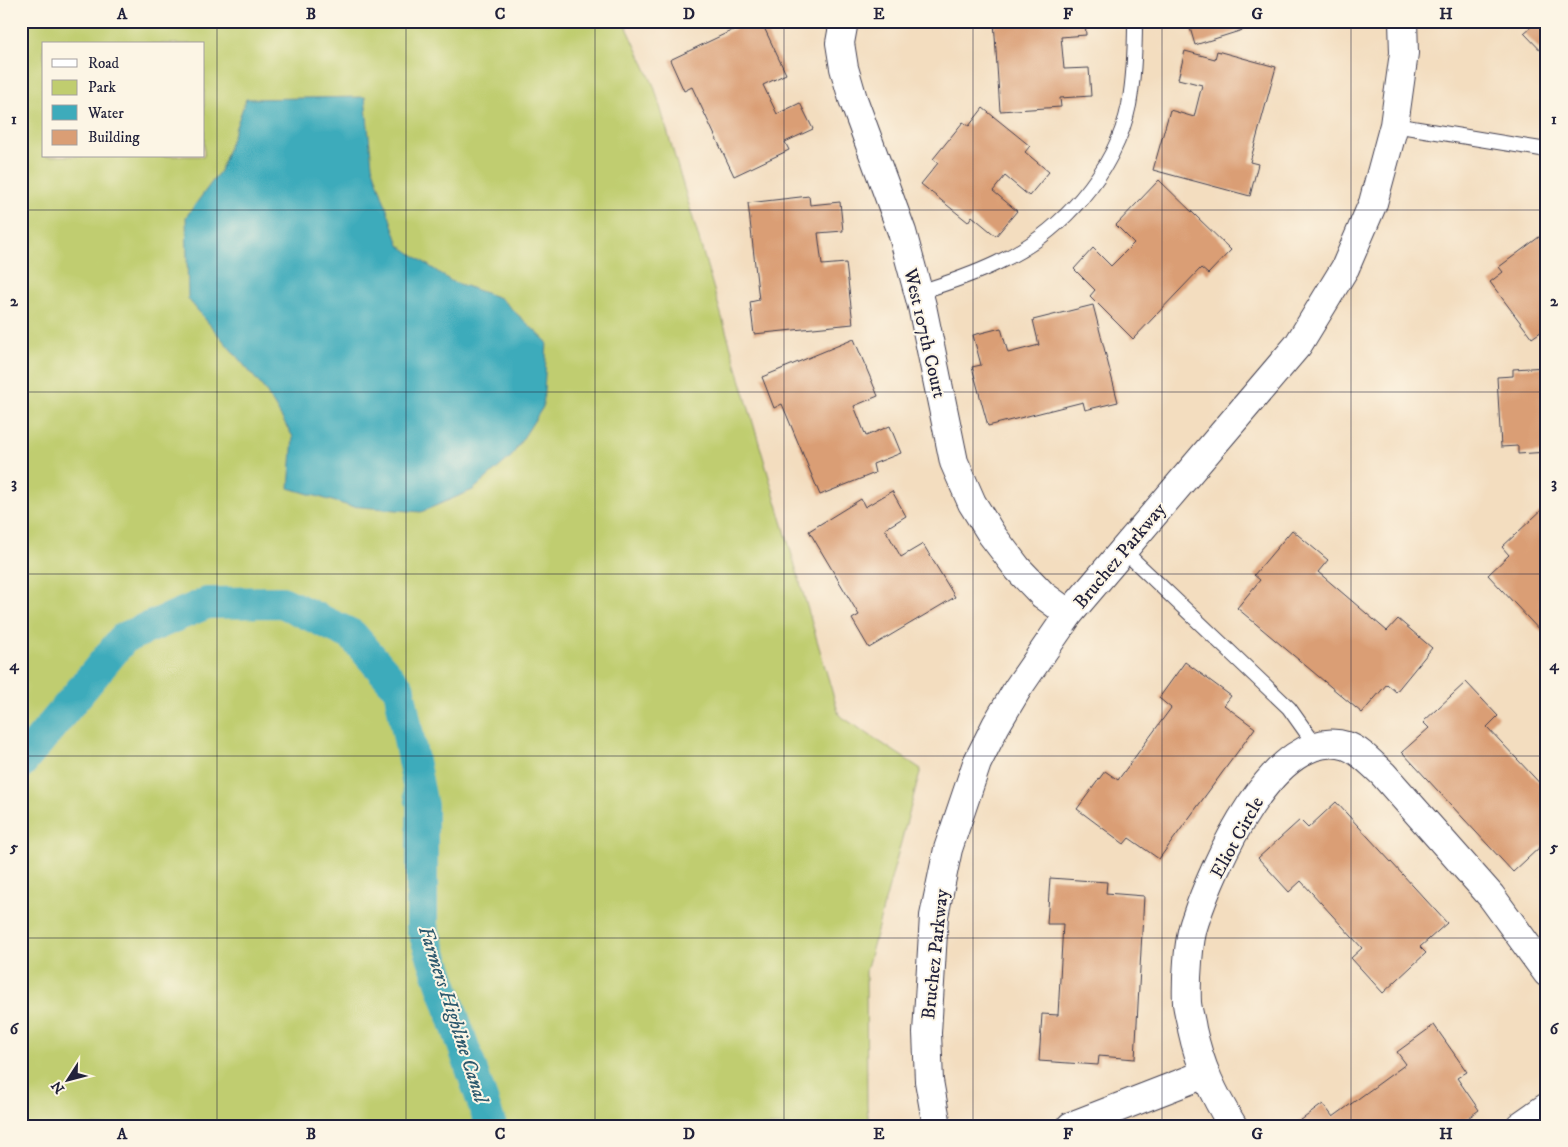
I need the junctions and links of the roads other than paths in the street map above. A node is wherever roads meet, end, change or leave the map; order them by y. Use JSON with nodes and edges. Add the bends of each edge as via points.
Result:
{"nodes":[{"id":1,"x":844,"y":21,"type":"edge"},
{"id":2,"x":1135,"y":21,"type":"edge"},
{"id":3,"x":1403,"y":21,"type":"edge"},
{"id":4,"x":1394,"y":125,"type":"junction"},
{"id":5,"x":1547,"y":150,"type":"edge"},
{"id":6,"x":919,"y":292,"type":"junction"},
{"id":7,"x":1123,"y":550,"type":"junction"},
{"id":8,"x":1069,"y":614,"type":"junction"},
{"id":9,"x":1316,"y":746,"type":"junction"},
{"id":10,"x":1547,"y":973,"type":"edge"},
{"id":11,"x":1204,"y":1074,"type":"junction"},
{"id":12,"x":1547,"y":1107,"type":"edge"},
{"id":13,"x":937,"y":1126,"type":"edge"},
{"id":14,"x":1071,"y":1126,"type":"edge"},
{"id":15,"x":1234,"y":1126,"type":"edge"},
{"id":16,"x":1520,"y":1126,"type":"edge"}],
"edges":[{"from":1,"to":6,"type":"street","name":"West 107th Court","via":[[840,43],[844,68],[902,232]]},
{"from":2,"to":6,"type":"lane","via":[[1135,64],[1129,106],[1114,150],[1101,173],[1046,232],[1019,251],[969,275]]},
{"from":3,"to":4,"type":"street","name":"Bruchez Parkway","via":[[1404,53]]},
{"from":4,"to":5,"type":"lane"},
{"from":4,"to":7,"type":"street","name":"Bruchez Parkway","via":[[1373,203],[1345,268],[1310,328]]},
{"from":6,"to":8,"type":"street","name":"West 107th Court","via":[[954,462],[972,503],[1018,569],[1043,595]]},
{"from":7,"to":8,"type":"street","name":"Bruchez Parkway"},
{"from":7,"to":9,"type":"lane","via":[[1289,708]]},
{"from":8,"to":13,"type":"street","name":"Bruchez Parkway","via":[[996,725],[977,763],[948,849],[934,916],[927,1033]]},
{"from":9,"to":10,"type":"street","name":"Eliot Circle","via":[[1347,746],[1364,756],[1383,774],[1491,896]]},
{"from":9,"to":11,"type":"street","name":"Eliot Circle","via":[[1278,770],[1241,818],[1217,864],[1194,922],[1187,1004]]},
{"from":11,"to":14,"type":"street"},
{"from":11,"to":15,"type":"street","name":"Eliot Circle"},
{"from":12,"to":16,"type":"street"}]}
